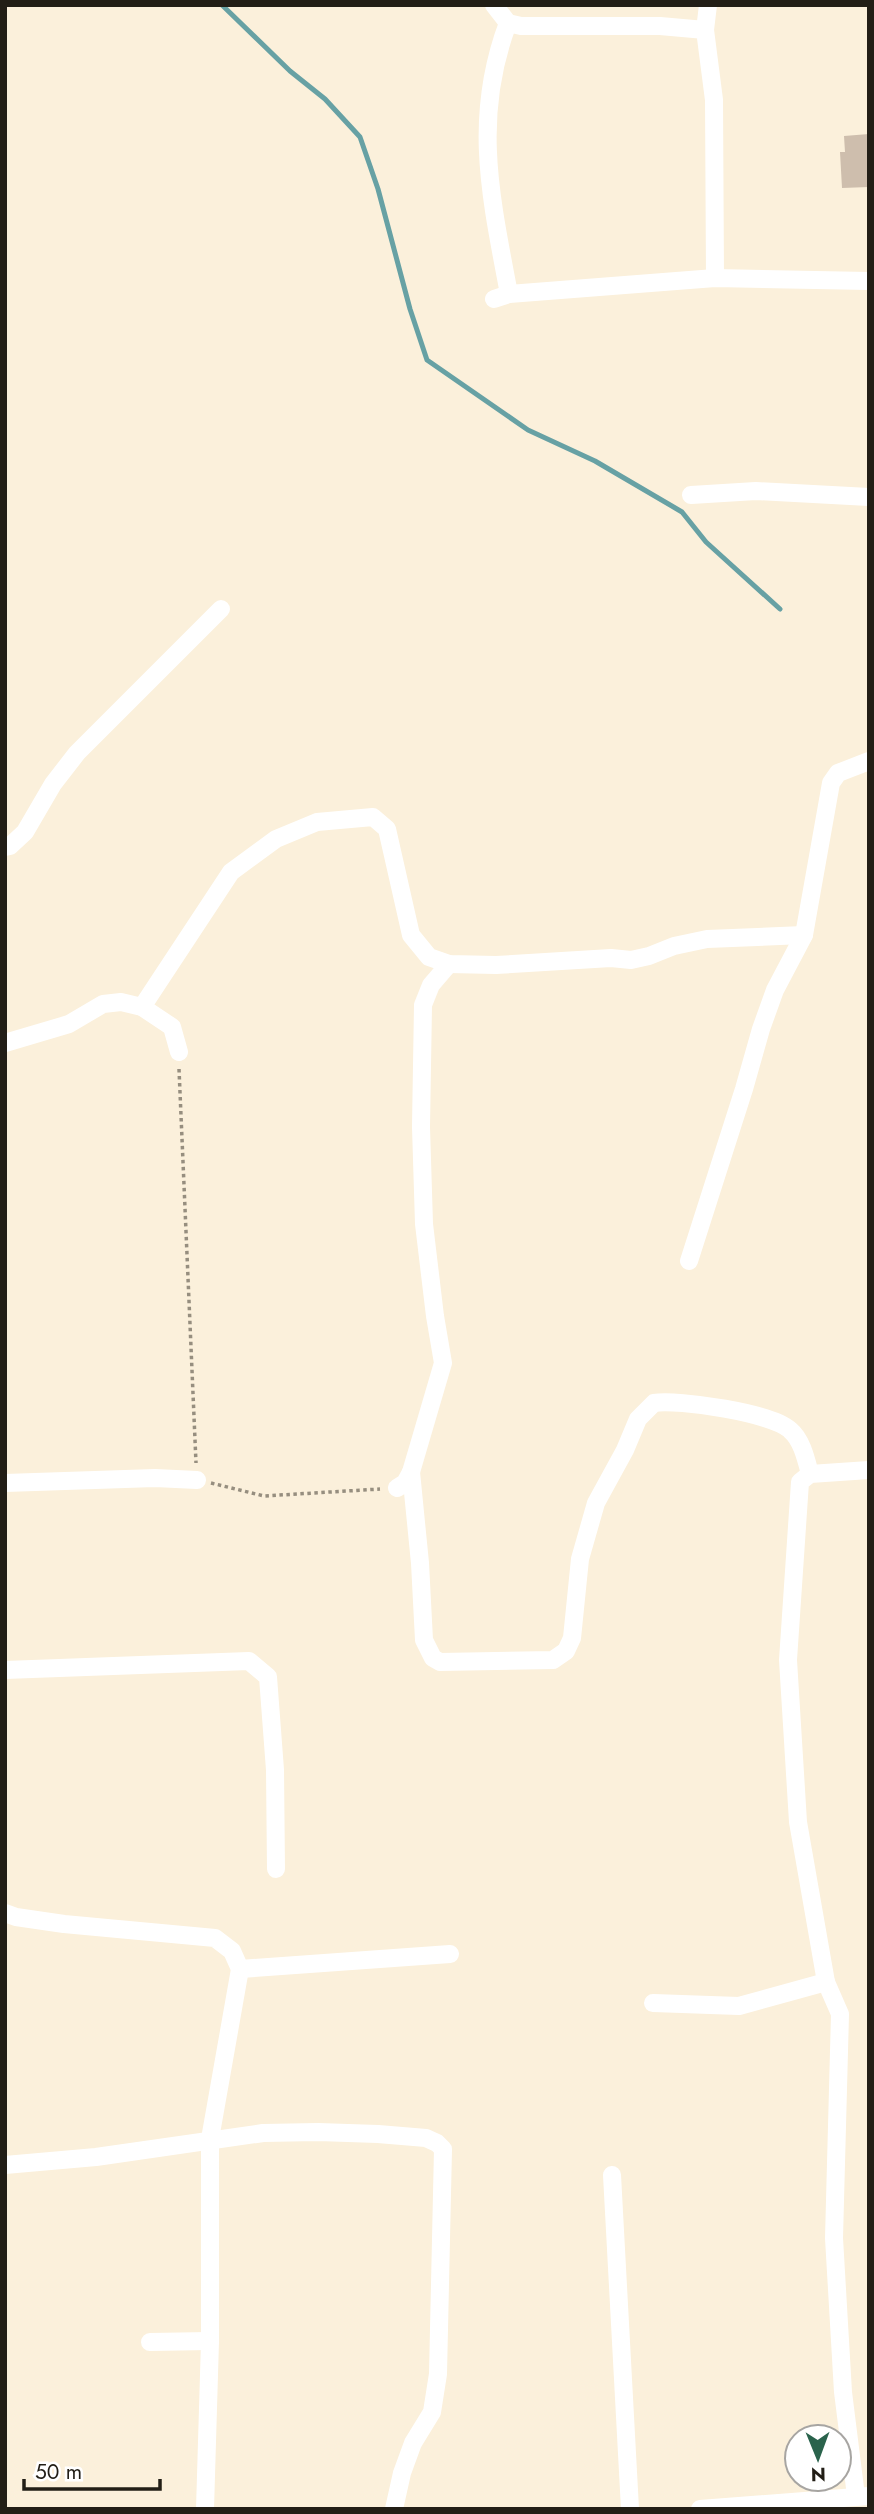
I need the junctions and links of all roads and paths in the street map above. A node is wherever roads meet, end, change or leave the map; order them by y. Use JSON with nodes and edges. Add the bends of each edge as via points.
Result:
{"nodes":[{"id":1,"x":494,"y":5,"type":"edge"},
{"id":2,"x":708,"y":5,"type":"edge"},
{"id":3,"x":508,"y":23,"type":"junction"},
{"id":4,"x":705,"y":30,"type":"junction"},
{"id":5,"x":715,"y":278,"type":"junction"},
{"id":6,"x":869,"y":281,"type":"edge"},
{"id":7,"x":691,"y":495,"type":"dead end"},
{"id":8,"x":869,"y":497,"type":"edge"},
{"id":9,"x":221,"y":609,"type":"dead end"},
{"id":10,"x":869,"y":761,"type":"edge"},
{"id":11,"x":5,"y":847,"type":"edge"},
{"id":12,"x":804,"y":935,"type":"junction"},
{"id":13,"x":449,"y":964,"type":"junction"},
{"id":14,"x":142,"y":1007,"type":"junction"},
{"id":15,"x":5,"y":1043,"type":"edge"},
{"id":16,"x":178,"y":1052,"type":"joint"},
{"id":17,"x":689,"y":1261,"type":"dead end"},
{"id":18,"x":869,"y":1470,"type":"edge"},
{"id":19,"x":411,"y":1472,"type":"junction"},
{"id":20,"x":810,"y":1474,"type":"junction"},
{"id":21,"x":197,"y":1480,"type":"junction"},
{"id":22,"x":5,"y":1483,"type":"edge"},
{"id":23,"x":397,"y":1488,"type":"joint"},
{"id":24,"x":5,"y":1670,"type":"edge"},
{"id":25,"x":276,"y":1870,"type":"dead end"},
{"id":26,"x":5,"y":1913,"type":"edge"},
{"id":27,"x":450,"y":1954,"type":"dead end"},
{"id":28,"x":240,"y":1969,"type":"junction"},
{"id":29,"x":826,"y":1982,"type":"junction"},
{"id":30,"x":653,"y":2003,"type":"dead end"},
{"id":31,"x":210,"y":2140,"type":"junction"},
{"id":32,"x":5,"y":2165,"type":"edge"},
{"id":33,"x":612,"y":2175,"type":"dead end"},
{"id":34,"x":209,"y":2341,"type":"junction"},
{"id":35,"x":150,"y":2342,"type":"dead end"},
{"id":36,"x":863,"y":2496,"type":"edge"},
{"id":37,"x":205,"y":2509,"type":"edge"},
{"id":38,"x":394,"y":2509,"type":"edge"},
{"id":39,"x":631,"y":2509,"type":"edge"},
{"id":40,"x":700,"y":2509,"type":"edge"}],
"edges":[{"from":1,"to":3,"type":"street"},
{"from":2,"to":4,"type":"street"},
{"from":3,"to":4,"type":"street"},
{"from":3,"to":5,"type":"street","via":[[489,87],[486,138],[501,297]]},
{"from":4,"to":5,"type":"street","via":[[714,100]]},
{"from":5,"to":6,"type":"street"},
{"from":7,"to":8,"type":"street","via":[[755,491]]},
{"from":9,"to":11,"type":"street","via":[[77,753],[25,832]]},
{"from":10,"to":12,"type":"street","via":[[838,774],[831,783]]},
{"from":12,"to":13,"type":"street","via":[[707,939],[631,960]]},
{"from":12,"to":17,"type":"street","via":[[761,1029]]},
{"from":13,"to":14,"type":"street","via":[[429,957],[411,935],[387,829],[373,817],[317,822],[276,839],[231,872]]},
{"from":13,"to":19,"type":"street","via":[[431,985],[423,1005],[421,1127],[424,1224],[443,1363]]},
{"from":14,"to":15,"type":"street","via":[[103,1004],[69,1024]]},
{"from":14,"to":16,"type":"street","via":[[172,1027]]},
{"from":16,"to":21,"type":"path"},
{"from":18,"to":20,"type":"street"},
{"from":19,"to":20,"type":"street","via":[[424,1640],[440,1662],[553,1660],[566,1651],[572,1638],[580,1559],[596,1503],[638,1419],[653,1403],[774,1419],[792,1431],[806,1455]]},
{"from":19,"to":23,"type":"street"},
{"from":20,"to":29,"type":"street","via":[[800,1482],[797,1495],[788,1660],[798,1822]]},
{"from":21,"to":22,"type":"street"},
{"from":21,"to":23,"type":"path","via":[[264,1496]]},
{"from":24,"to":25,"type":"street","via":[[249,1661],[260,1668],[268,1677]]},
{"from":26,"to":28,"type":"street","via":[[64,1924],[215,1938],[232,1951]]},
{"from":27,"to":28,"type":"street"},
{"from":28,"to":31,"type":"street"},
{"from":29,"to":30,"type":"street","via":[[739,2006]]},
{"from":29,"to":36,"type":"street","via":[[841,2014],[834,2238],[841,2369]]},
{"from":31,"to":32,"type":"street"},
{"from":31,"to":34,"type":"street"},
{"from":31,"to":38,"type":"street","via":[[318,2132],[426,2138],[443,2149],[435,2398],[413,2443]]},
{"from":33,"to":39,"type":"street"},
{"from":34,"to":35,"type":"street"},
{"from":34,"to":37,"type":"street"},
{"from":36,"to":40,"type":"street"}]}
